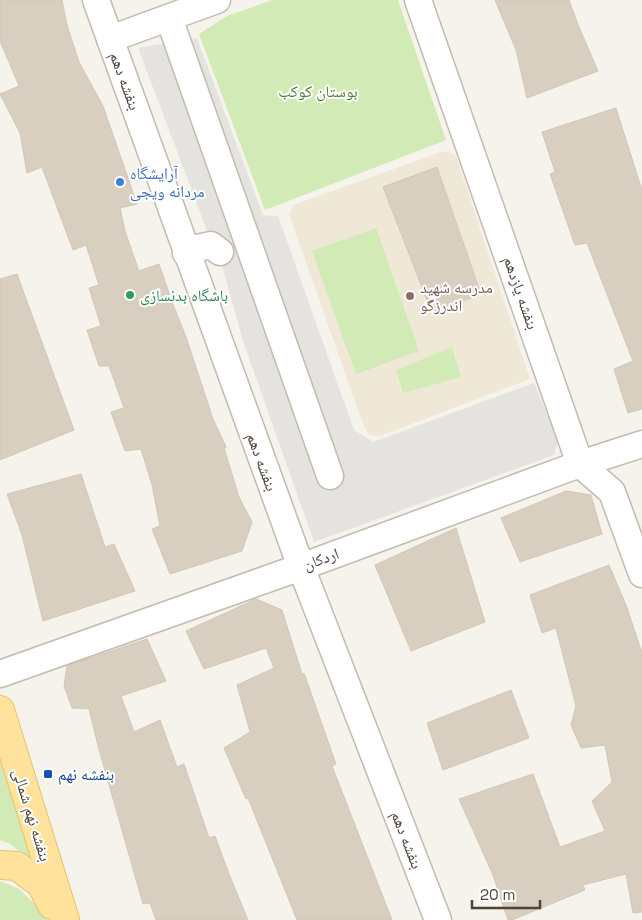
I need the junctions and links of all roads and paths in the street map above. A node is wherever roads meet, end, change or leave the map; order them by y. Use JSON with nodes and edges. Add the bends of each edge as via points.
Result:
{"nodes":[{"id":1,"x":96,"y":0,"type":"edge"},
{"id":2,"x":217,"y":0,"type":"edge"},
{"id":3,"x":418,"y":0,"type":"edge"},
{"id":4,"x":169,"y":18,"type":"junction"},
{"id":5,"x":110,"y":39,"type":"junction"},
{"id":6,"x":220,"y":252,"type":"dead end"},
{"id":7,"x":186,"y":253,"type":"junction"},
{"id":8,"x":642,"y":444,"type":"edge"},
{"id":9,"x":580,"y":464,"type":"junction"},
{"id":10,"x":330,"y":476,"type":"dead end"},
{"id":11,"x":301,"y":567,"type":"junction"},
{"id":12,"x":642,"y":574,"type":"edge"},
{"id":13,"x":0,"y":674,"type":"edge"},
{"id":14,"x":0,"y":710,"type":"edge"},
{"id":15,"x":0,"y":864,"type":"edge"},
{"id":16,"x":60,"y":920,"type":"edge"},
{"id":17,"x":65,"y":920,"type":"edge"},
{"id":18,"x":438,"y":920,"type":"edge"}],
"edges":[{"from":1,"to":5,"type":"street","name":"بنفشه دهم"},
{"from":2,"to":4,"type":"street"},
{"from":3,"to":9,"type":"street","name":"بنفشه یازدهم"},
{"from":4,"to":5,"type":"street"},
{"from":4,"to":10,"type":"street"},
{"from":5,"to":7,"type":"street","name":"بنفشه دهم"},
{"from":6,"to":7,"type":"street","via":[[211,245]]},
{"from":7,"to":11,"type":"street","name":"بنفشه دهم"},
{"from":8,"to":9,"type":"street","name":"اردکان"},
{"from":9,"to":11,"type":"street","name":"اردکان"},
{"from":9,"to":12,"type":"street","name":"بنفشه یازدهم","via":[[612,492]]},
{"from":11,"to":13,"type":"street","name":"اردکان"},
{"from":11,"to":18,"type":"street","name":"بنفشه دهم"},
{"from":14,"to":17,"type":"main road","name":"بنفشه نهم شمالی"},
{"from":15,"to":16,"type":"main road","via":[[17,866],[41,884]]}]}
